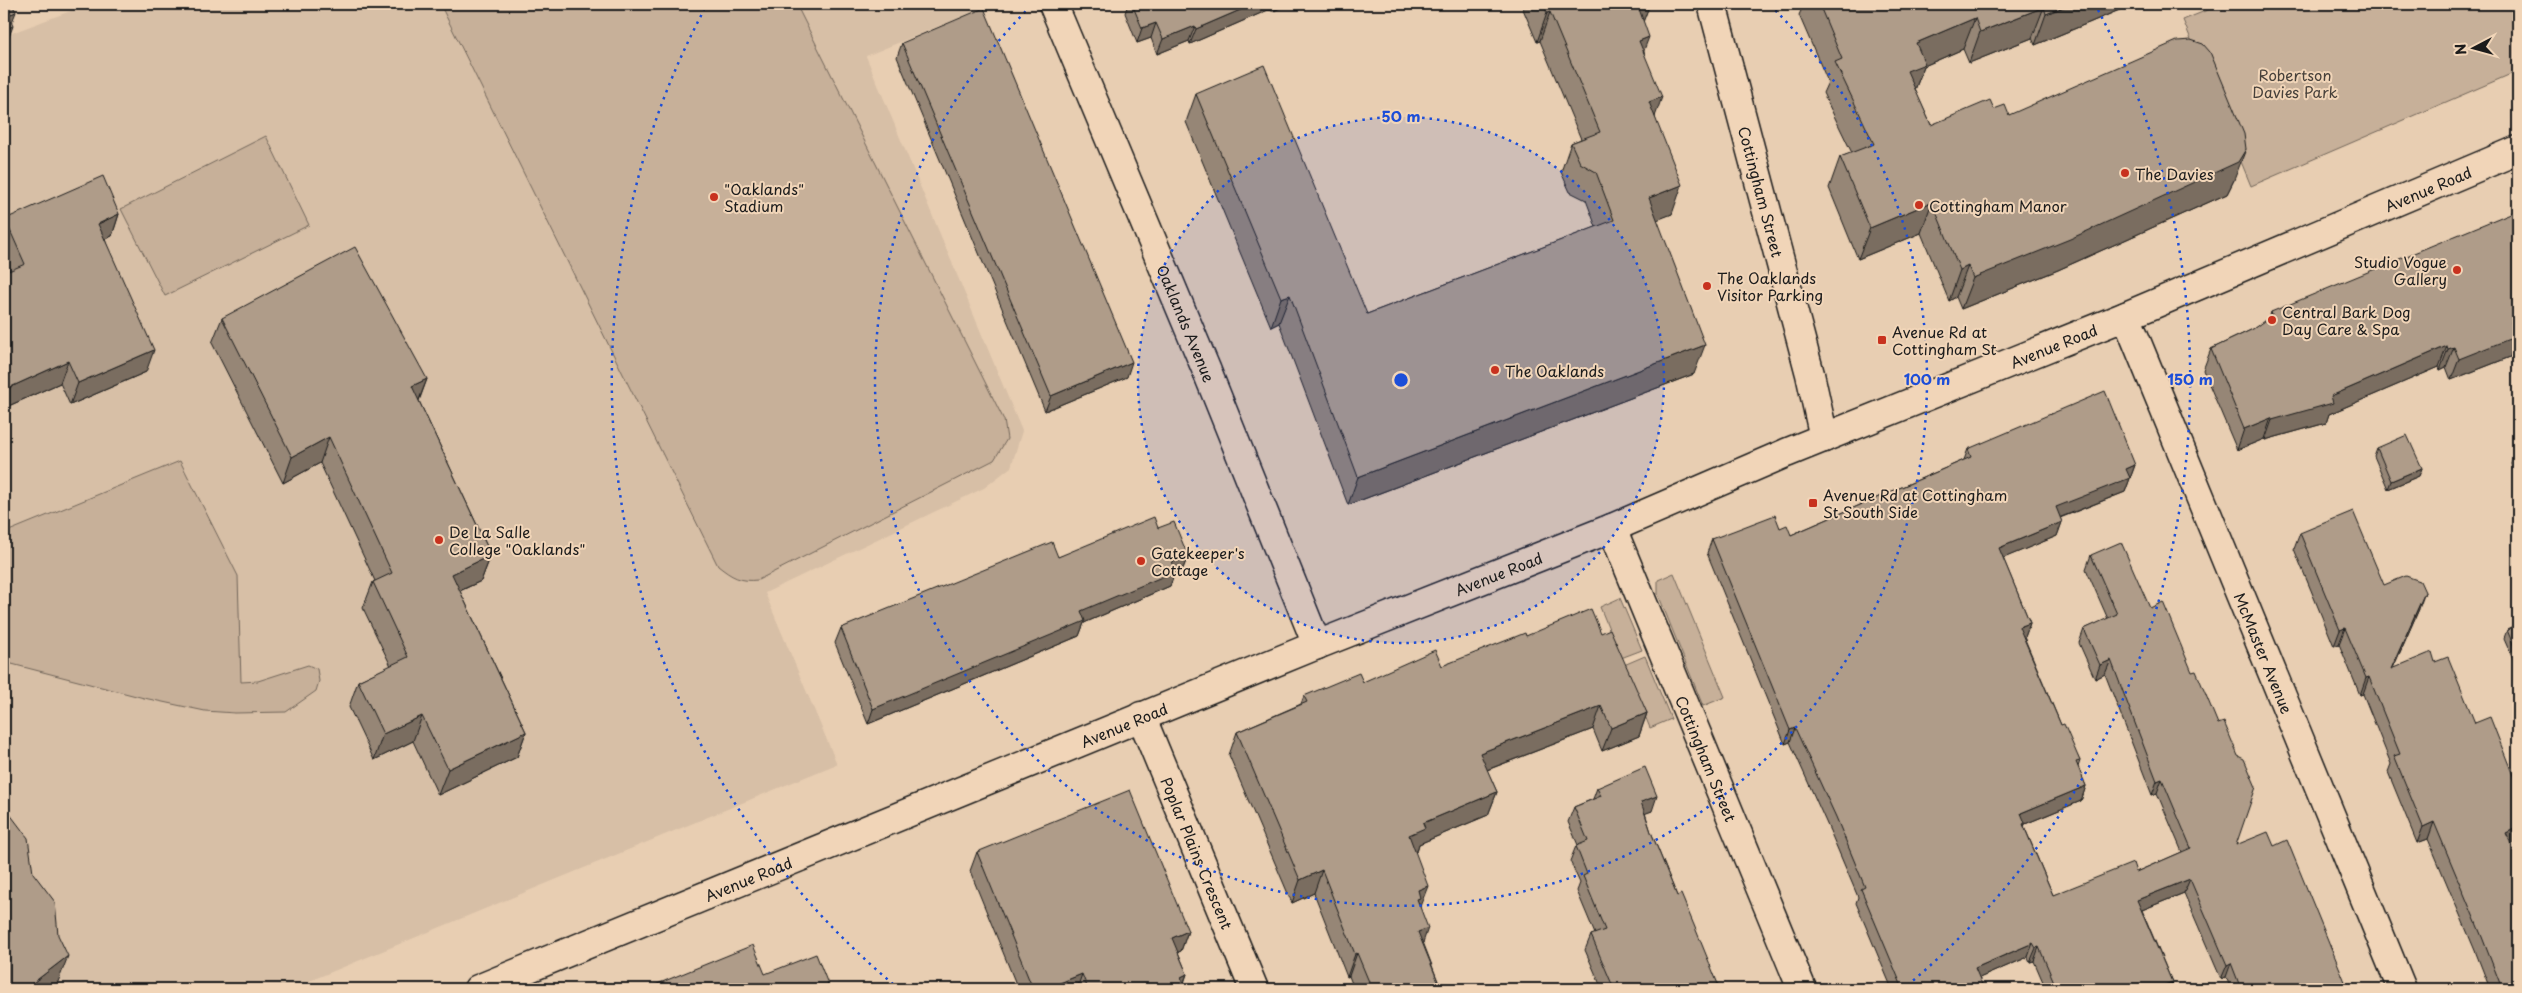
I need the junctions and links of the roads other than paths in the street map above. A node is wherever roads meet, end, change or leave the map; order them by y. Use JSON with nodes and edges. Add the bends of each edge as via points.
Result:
{"nodes":[{"id":1,"x":1053,"y":4,"type":"edge"},
{"id":2,"x":1712,"y":4,"type":"edge"},
{"id":3,"x":2518,"y":150,"type":"edge"},
{"id":4,"x":2126,"y":316,"type":"junction"},
{"id":5,"x":1824,"y":438,"type":"junction"},
{"id":6,"x":1612,"y":528,"type":"junction"},
{"id":7,"x":1317,"y":645,"type":"junction"},
{"id":8,"x":1141,"y":716,"type":"junction"},
{"id":9,"x":478,"y":989,"type":"edge"},
{"id":10,"x":1254,"y":989,"type":"edge"},
{"id":11,"x":1802,"y":989,"type":"edge"},
{"id":12,"x":2402,"y":989,"type":"edge"}],
"edges":[{"from":1,"to":7,"type":"street","name":"Oaklands Avenue"},
{"from":2,"to":5,"type":"street","name":"Cottingham Street"},
{"from":3,"to":4,"type":"street","name":"Avenue Road"},
{"from":4,"to":5,"type":"street","name":"Avenue Road"},
{"from":4,"to":12,"type":"street","name":"McMaster Avenue"},
{"from":5,"to":6,"type":"street","name":"Avenue Road"},
{"from":6,"to":7,"type":"street","name":"Avenue Road"},
{"from":6,"to":11,"type":"street","name":"Cottingham Street"},
{"from":7,"to":8,"type":"street","name":"Avenue Road"},
{"from":8,"to":9,"type":"street","name":"Avenue Road"},
{"from":8,"to":10,"type":"street","name":"Poplar Plains Crescent"}]}
